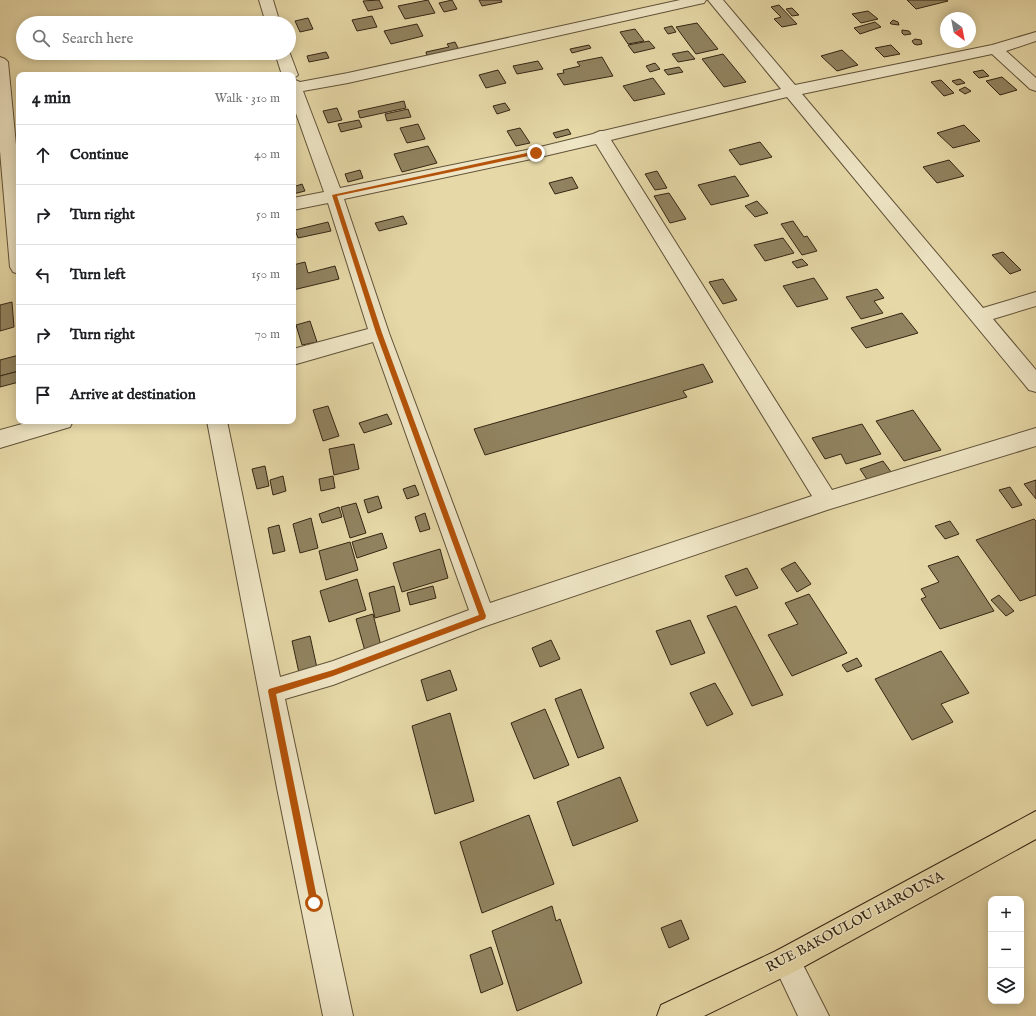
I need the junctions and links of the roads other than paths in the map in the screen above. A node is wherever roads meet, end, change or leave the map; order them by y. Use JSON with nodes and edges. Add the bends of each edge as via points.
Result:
{"nodes":[{"id":1,"x":266,"y":0,"type":"edge"},
{"id":2,"x":699,"y":0,"type":"edge"},
{"id":3,"x":715,"y":0,"type":"edge"},
{"id":4,"x":271,"y":16,"type":"edge"},
{"id":5,"x":1036,"y":36,"type":"edge"},
{"id":6,"x":995,"y":49,"type":"junction"},
{"id":7,"x":285,"y":60,"type":"edge"},
{"id":8,"x":0,"y":62,"type":"edge"},
{"id":9,"x":289,"y":72,"type":"edge"},
{"id":10,"x":296,"y":82,"type":"edge"},
{"id":11,"x":1036,"y":86,"type":"edge"},
{"id":12,"x":791,"y":90,"type":"junction"},
{"id":13,"x":296,"y":93,"type":"edge"},
{"id":14,"x":600,"y":136,"type":"junction"},
{"id":15,"x":334,"y":195,"type":"junction"},
{"id":16,"x":296,"y":203,"type":"edge"},
{"id":17,"x":16,"y":235,"type":"edge"},
{"id":18,"x":16,"y":268,"type":"edge"},
{"id":19,"x":0,"y":271,"type":"edge"},
{"id":20,"x":1036,"y":299,"type":"edge"},
{"id":21,"x":980,"y":316,"type":"junction"},
{"id":22,"x":379,"y":333,"type":"junction"},
{"id":23,"x":296,"y":356,"type":"edge"},
{"id":24,"x":1036,"y":384,"type":"edge"},
{"id":25,"x":52,"y":424,"type":"edge"},
{"id":26,"x":218,"y":424,"type":"edge"},
{"id":27,"x":1036,"y":437,"type":"edge"},
{"id":28,"x":0,"y":439,"type":"edge"},
{"id":29,"x":827,"y":501,"type":"junction"},
{"id":30,"x":483,"y":616,"type":"junction"},
{"id":31,"x":272,"y":691,"type":"junction"},
{"id":32,"x":1036,"y":824,"type":"edge"},
{"id":33,"x":786,"y":961,"type":"junction"},
{"id":34,"x":338,"y":1016,"type":"edge"},
{"id":35,"x":672,"y":1016,"type":"edge"},
{"id":36,"x":814,"y":1016,"type":"edge"}],
"edges":[{"from":1,"to":4,"type":"street"},
{"from":2,"to":10,"type":"street","via":[[348,78]]},
{"from":3,"to":12,"type":"street"},
{"from":5,"to":6,"type":"street"},
{"from":6,"to":11,"type":"street"},
{"from":6,"to":12,"type":"street"},
{"from":7,"to":9,"type":"street"},
{"from":8,"to":17,"type":"street"},
{"from":12,"to":14,"type":"street"},
{"from":12,"to":21,"type":"street"},
{"from":13,"to":15,"type":"street"},
{"from":14,"to":15,"type":"street","via":[[536,153]]},
{"from":14,"to":29,"type":"street"},
{"from":15,"to":16,"type":"street"},
{"from":15,"to":22,"type":"street"},
{"from":18,"to":19,"type":"street"},
{"from":20,"to":21,"type":"street"},
{"from":21,"to":24,"type":"street"},
{"from":22,"to":23,"type":"street"},
{"from":22,"to":30,"type":"street"},
{"from":25,"to":28,"type":"street"},
{"from":26,"to":31,"type":"street","via":[[258,633]]},
{"from":27,"to":29,"type":"street"},
{"from":29,"to":30,"type":"street"},
{"from":30,"to":31,"type":"street","via":[[333,673]]},
{"from":31,"to":34,"type":"street"},
{"from":32,"to":33,"type":"highway","name":"RUE BAKOULOU HAROUNA"},
{"from":33,"to":35,"type":"highway","name":"RUE BAKOULOU HAROUNA"},
{"from":33,"to":36,"type":"street"}]}
